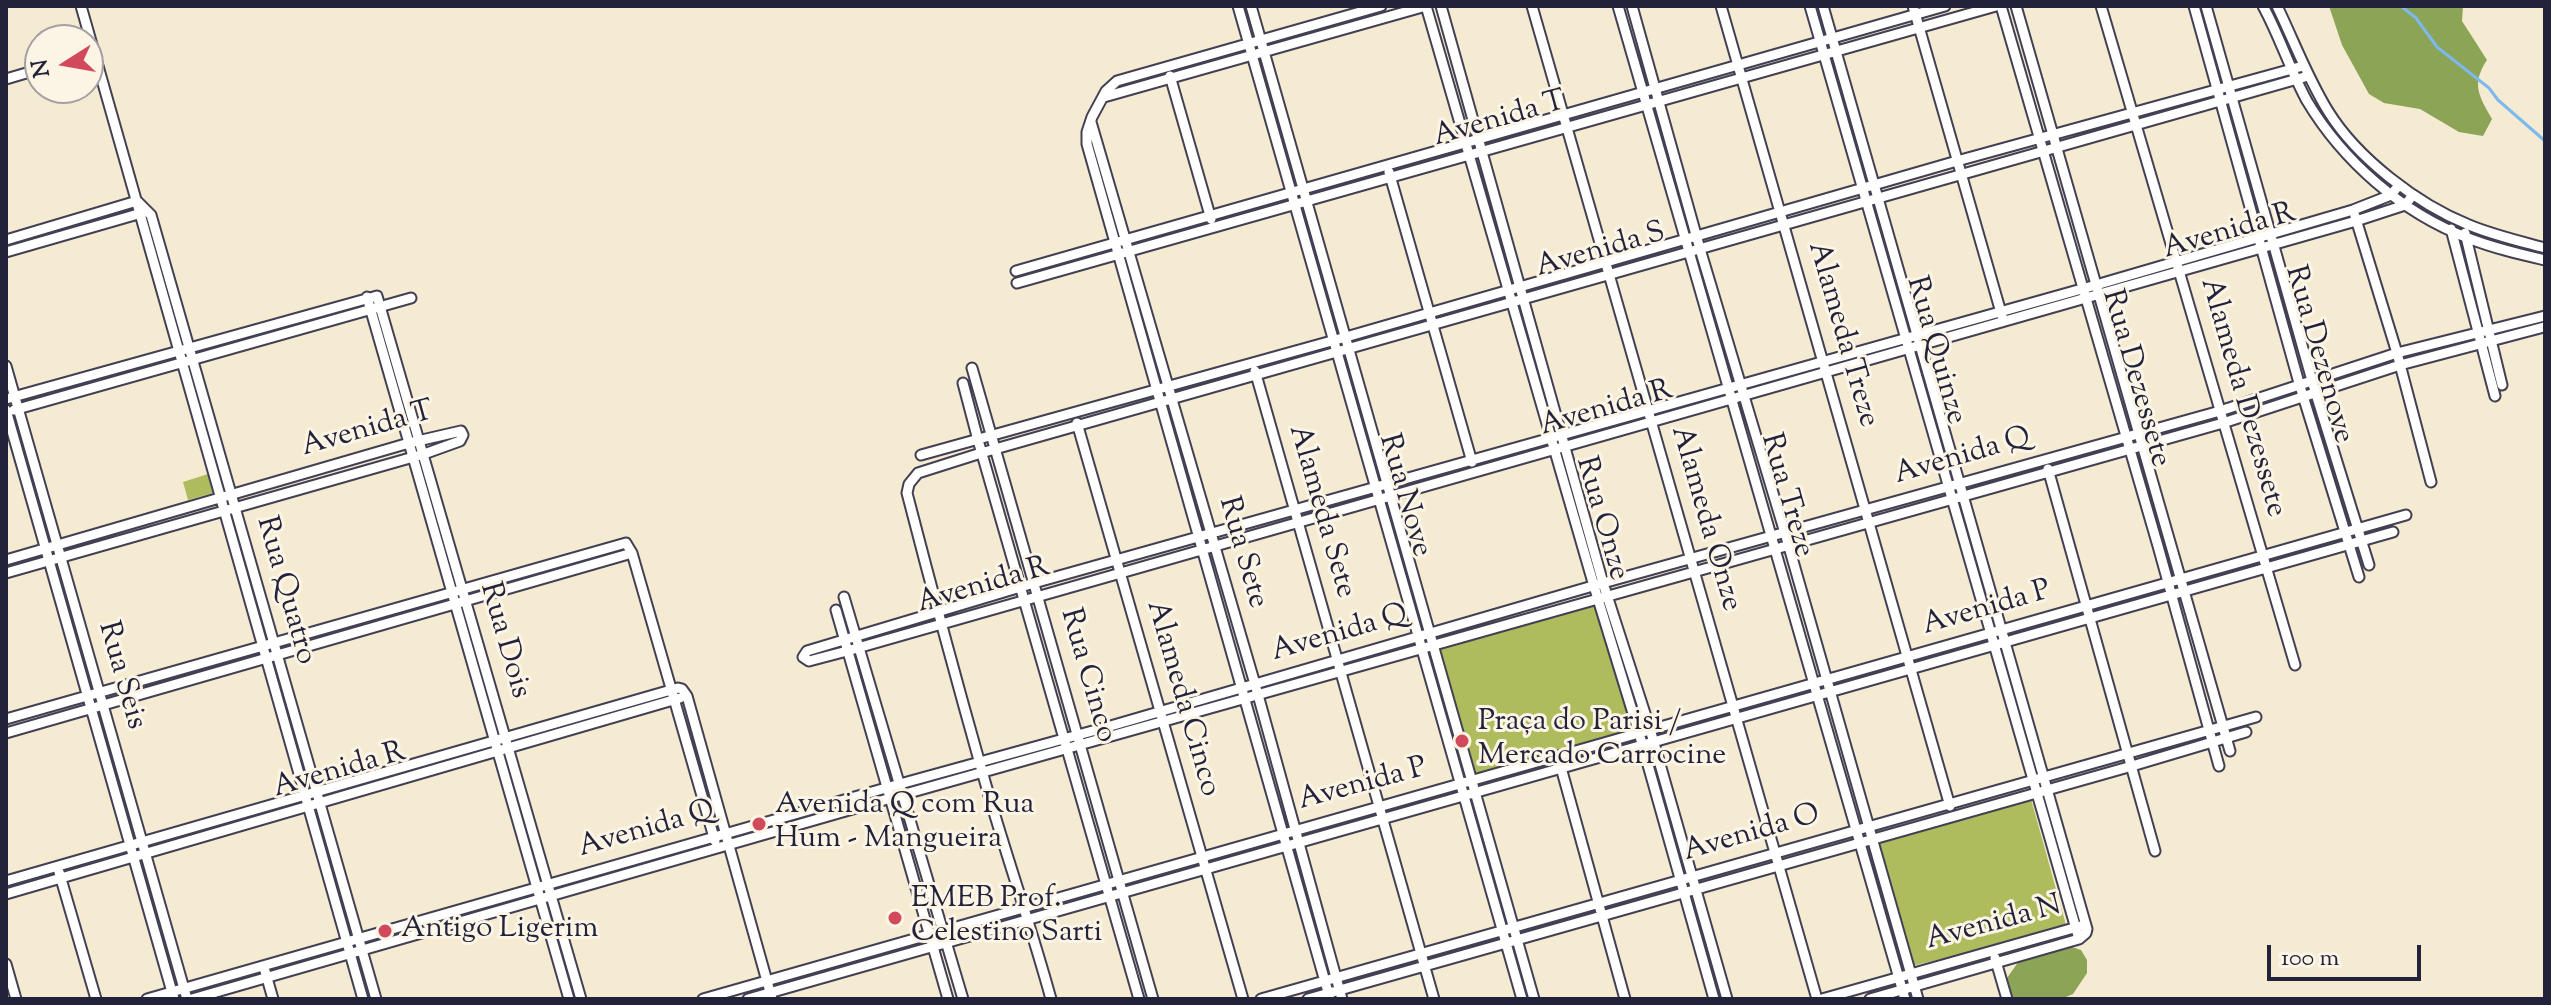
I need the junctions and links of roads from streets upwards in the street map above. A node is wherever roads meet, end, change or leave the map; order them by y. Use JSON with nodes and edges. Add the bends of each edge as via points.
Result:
{"nodes":[{"id":1,"x":1238,"y":6,"type":"edge"},
{"id":2,"x":1251,"y":6,"type":"edge"},
{"id":3,"x":1381,"y":6,"type":"edge"},
{"id":4,"x":1426,"y":6,"type":"edge"},
{"id":5,"x":1441,"y":6,"type":"edge"},
{"id":6,"x":1532,"y":6,"type":"edge"},
{"id":7,"x":1618,"y":6,"type":"edge"},
{"id":8,"x":1632,"y":6,"type":"edge"},
{"id":9,"x":1721,"y":6,"type":"edge"},
{"id":10,"x":1810,"y":6,"type":"edge"},
{"id":11,"x":1823,"y":6,"type":"edge"},
{"id":12,"x":1945,"y":6,"type":"edge"},
{"id":13,"x":1999,"y":6,"type":"edge"},
{"id":14,"x":2016,"y":6,"type":"edge"},
{"id":15,"x":2101,"y":6,"type":"edge"},
{"id":16,"x":2194,"y":6,"type":"edge"},
{"id":17,"x":2206,"y":6,"type":"edge"},
{"id":18,"x":2263,"y":6,"type":"edge"},
{"id":19,"x":2277,"y":6,"type":"edge"},
{"id":20,"x":1914,"y":10,"type":"edge"},
{"id":21,"x":1342,"y":11,"type":"edge"},
{"id":22,"x":1919,"y":27,"type":"junction"},
{"id":23,"x":1347,"y":29,"type":"junction"},
{"id":24,"x":1832,"y":39,"type":"junction"},
{"id":25,"x":1261,"y":40,"type":"junction"},
{"id":26,"x":1820,"y":42,"type":"junction"},
{"id":27,"x":1249,"y":44,"type":"junction"},
{"id":28,"x":1836,"y":51,"type":"junction"},
{"id":29,"x":1265,"y":53,"type":"junction"},
{"id":30,"x":1824,"y":55,"type":"junction"},
{"id":31,"x":1252,"y":56,"type":"junction"},
{"id":32,"x":1738,"y":65,"type":"junction"},
{"id":33,"x":1167,"y":67,"type":"junction"},
{"id":34,"x":2306,"y":71,"type":"junction"},
{"id":35,"x":2293,"y":74,"type":"junction"},
{"id":36,"x":1742,"y":78,"type":"junction"},
{"id":37,"x":1171,"y":79,"type":"junction"},
{"id":38,"x":2228,"y":86,"type":"junction"},
{"id":39,"x":1655,"y":89,"type":"junction"},
{"id":40,"x":2215,"y":89,"type":"junction"},
{"id":41,"x":1642,"y":92,"type":"junction"},
{"id":42,"x":104,"y":96,"type":"edge"},
{"id":43,"x":1104,"y":97,"type":"junction"},
{"id":44,"x":2231,"y":97,"type":"junction"},
{"id":45,"x":2218,"y":100,"type":"junction"},
{"id":46,"x":1658,"y":101,"type":"junction"},
{"id":47,"x":1646,"y":105,"type":"junction"},
{"id":48,"x":2132,"y":113,"type":"junction"},
{"id":49,"x":1562,"y":115,"type":"junction"},
{"id":50,"x":1092,"y":117,"type":"junction"},
{"id":51,"x":2135,"y":123,"type":"junction"},
{"id":52,"x":1566,"y":127,"type":"junction"},
{"id":53,"x":2053,"y":135,"type":"junction"},
{"id":54,"x":2040,"y":138,"type":"junction"},
{"id":55,"x":1478,"y":139,"type":"junction"},
{"id":56,"x":1466,"y":142,"type":"junction"},
{"id":57,"x":2056,"y":146,"type":"junction"},
{"id":58,"x":2043,"y":150,"type":"junction"},
{"id":59,"x":1482,"y":151,"type":"junction"},
{"id":60,"x":1470,"y":154,"type":"junction"},
{"id":61,"x":1957,"y":161,"type":"junction"},
{"id":62,"x":1387,"y":165,"type":"junction"},
{"id":63,"x":1961,"y":174,"type":"junction"},
{"id":64,"x":1390,"y":177,"type":"junction"},
{"id":65,"x":1874,"y":185,"type":"junction"},
{"id":66,"x":2399,"y":185,"type":"junction"},
{"id":67,"x":1304,"y":188,"type":"junction"},
{"id":68,"x":1862,"y":188,"type":"junction"},
{"id":69,"x":1291,"y":192,"type":"junction"},
{"id":70,"x":2391,"y":195,"type":"junction"},
{"id":71,"x":2413,"y":195,"type":"junction"},
{"id":72,"x":1878,"y":199,"type":"junction"},
{"id":73,"x":1307,"y":200,"type":"junction"},
{"id":74,"x":137,"y":201,"type":"junction"},
{"id":75,"x":1866,"y":202,"type":"junction"},
{"id":76,"x":1294,"y":203,"type":"junction"},
{"id":77,"x":2405,"y":205,"type":"junction"},
{"id":78,"x":2353,"y":210,"type":"junction"},
{"id":79,"x":144,"y":212,"type":"junction"},
{"id":80,"x":1781,"y":212,"type":"junction"},
{"id":81,"x":2446,"y":214,"type":"junction"},
{"id":82,"x":1209,"y":215,"type":"junction"},
{"id":83,"x":2356,"y":221,"type":"junction"},
{"id":84,"x":2461,"y":222,"type":"junction"},
{"id":85,"x":1784,"y":225,"type":"junction"},
{"id":86,"x":1213,"y":226,"type":"junction"},
{"id":87,"x":2451,"y":231,"type":"junction"},
{"id":88,"x":1696,"y":236,"type":"junction"},
{"id":89,"x":2258,"y":237,"type":"junction"},
{"id":90,"x":2466,"y":238,"type":"junction"},
{"id":91,"x":1124,"y":239,"type":"junction"},
{"id":92,"x":1685,"y":239,"type":"junction"},
{"id":93,"x":2272,"y":239,"type":"junction"},
{"id":94,"x":6,"y":240,"type":"edge"},
{"id":95,"x":1113,"y":241,"type":"junction"},
{"id":96,"x":2261,"y":248,"type":"junction"},
{"id":97,"x":2545,"y":248,"type":"edge"},
{"id":98,"x":1700,"y":249,"type":"junction"},
{"id":99,"x":6,"y":252,"type":"edge"},
{"id":100,"x":1122,"y":252,"type":"junction"},
{"id":101,"x":1689,"y":253,"type":"junction"},
{"id":102,"x":2545,"y":260,"type":"edge"},
{"id":103,"x":1605,"y":262,"type":"junction"},
{"id":104,"x":1036,"y":265,"type":"junction"},
{"id":105,"x":2178,"y":267,"type":"junction"},
{"id":106,"x":1016,"y":271,"type":"dead end"},
{"id":107,"x":1608,"y":275,"type":"junction"},
{"id":108,"x":1039,"y":276,"type":"junction"},
{"id":109,"x":1017,"y":283,"type":"dead end"},
{"id":110,"x":2096,"y":285,"type":"junction"},
{"id":111,"x":1520,"y":286,"type":"junction"},
{"id":112,"x":2083,"y":288,"type":"junction"},
{"id":113,"x":1508,"y":289,"type":"junction"},
{"id":114,"x":2099,"y":296,"type":"junction"},
{"id":115,"x":411,"y":298,"type":"dead end"},
{"id":116,"x":1524,"y":299,"type":"junction"},
{"id":117,"x":2086,"y":300,"type":"junction"},
{"id":118,"x":374,"y":302,"type":"junction"},
{"id":119,"x":1512,"y":303,"type":"junction"},
{"id":120,"x":2000,"y":311,"type":"junction"},
{"id":121,"x":1430,"y":312,"type":"junction"},
{"id":122,"x":2545,"y":316,"type":"edge"},
{"id":123,"x":2004,"y":323,"type":"junction"},
{"id":124,"x":1433,"y":325,"type":"junction"},
{"id":125,"x":2544,"y":327,"type":"edge"},
{"id":126,"x":2489,"y":331,"type":"junction"},
{"id":127,"x":2477,"y":333,"type":"junction"},
{"id":128,"x":1916,"y":335,"type":"junction"},
{"id":129,"x":1346,"y":337,"type":"junction"},
{"id":130,"x":1905,"y":338,"type":"junction"},
{"id":131,"x":1334,"y":340,"type":"junction"},
{"id":132,"x":2492,"y":341,"type":"junction"},
{"id":133,"x":2481,"y":345,"type":"junction"},
{"id":134,"x":190,"y":347,"type":"junction"},
{"id":135,"x":1920,"y":347,"type":"junction"},
{"id":136,"x":1350,"y":349,"type":"junction"},
{"id":137,"x":1908,"y":350,"type":"junction"},
{"id":138,"x":179,"y":351,"type":"junction"},
{"id":139,"x":1337,"y":353,"type":"junction"},
{"id":140,"x":2397,"y":353,"type":"junction"},
{"id":141,"x":193,"y":359,"type":"junction"},
{"id":142,"x":1823,"y":361,"type":"junction"},
{"id":143,"x":1252,"y":362,"type":"junction"},
{"id":144,"x":183,"y":363,"type":"junction"},
{"id":145,"x":2400,"y":365,"type":"junction"},
{"id":146,"x":6,"y":366,"type":"edge"},
{"id":147,"x":972,"y":368,"type":"dead end"},
{"id":148,"x":1827,"y":373,"type":"junction"},
{"id":149,"x":1257,"y":375,"type":"junction"},
{"id":150,"x":2312,"y":379,"type":"junction"},
{"id":151,"x":963,"y":383,"type":"dead end"},
{"id":152,"x":2299,"y":383,"type":"junction"},
{"id":153,"x":1740,"y":384,"type":"junction"},
{"id":154,"x":1167,"y":385,"type":"junction"},
{"id":155,"x":2502,"y":385,"type":"dead end"},
{"id":156,"x":1156,"y":388,"type":"junction"},
{"id":157,"x":1728,"y":388,"type":"junction"},
{"id":158,"x":2315,"y":391,"type":"junction"},
{"id":159,"x":2303,"y":395,"type":"junction"},
{"id":160,"x":2495,"y":396,"type":"dead end"},
{"id":161,"x":1744,"y":397,"type":"junction"},
{"id":162,"x":10,"y":398,"type":"edge"},
{"id":163,"x":1171,"y":399,"type":"junction"},
{"id":164,"x":1732,"y":400,"type":"junction"},
{"id":165,"x":1160,"y":402,"type":"junction"},
{"id":166,"x":18,"y":409,"type":"junction"},
{"id":167,"x":1647,"y":410,"type":"junction"},
{"id":168,"x":6,"y":411,"type":"edge"},
{"id":169,"x":2220,"y":411,"type":"junction"},
{"id":170,"x":1074,"y":412,"type":"junction"},
{"id":171,"x":1651,"y":423,"type":"junction"},
{"id":172,"x":2223,"y":423,"type":"junction"},
{"id":173,"x":1078,"y":425,"type":"junction"},
{"id":174,"x":1562,"y":434,"type":"junction"},
{"id":175,"x":2139,"y":434,"type":"junction"},
{"id":176,"x":990,"y":436,"type":"junction"},
{"id":177,"x":2126,"y":437,"type":"junction"},
{"id":178,"x":1551,"y":438,"type":"junction"},
{"id":179,"x":978,"y":440,"type":"junction"},
{"id":180,"x":414,"y":442,"type":"junction"},
{"id":181,"x":2143,"y":446,"type":"junction"},
{"id":182,"x":1566,"y":447,"type":"junction"},
{"id":183,"x":994,"y":449,"type":"junction"},
{"id":184,"x":2130,"y":449,"type":"junction"},
{"id":185,"x":1554,"y":450,"type":"junction"},
{"id":186,"x":981,"y":453,"type":"junction"},
{"id":187,"x":418,"y":455,"type":"junction"},
{"id":188,"x":921,"y":455,"type":"dead end"},
{"id":189,"x":1471,"y":459,"type":"junction"},
{"id":190,"x":2045,"y":460,"type":"junction"},
{"id":191,"x":1475,"y":472,"type":"junction"},
{"id":192,"x":2049,"y":472,"type":"junction"},
{"id":193,"x":1388,"y":482,"type":"junction"},
{"id":194,"x":2431,"y":482,"type":"dead end"},
{"id":195,"x":1961,"y":484,"type":"junction"},
{"id":196,"x":1375,"y":486,"type":"junction"},
{"id":197,"x":1949,"y":488,"type":"junction"},
{"id":198,"x":232,"y":496,"type":"junction"},
{"id":199,"x":1392,"y":496,"type":"junction"},
{"id":200,"x":1964,"y":496,"type":"junction"},
{"id":201,"x":221,"y":498,"type":"junction"},
{"id":202,"x":1379,"y":499,"type":"junction"},
{"id":203,"x":1952,"y":499,"type":"junction"},
{"id":204,"x":235,"y":508,"type":"junction"},
{"id":205,"x":225,"y":510,"type":"junction"},
{"id":206,"x":1295,"y":510,"type":"junction"},
{"id":207,"x":1867,"y":511,"type":"junction"},
{"id":208,"x":2406,"y":515,"type":"dead end"},
{"id":209,"x":1870,"y":521,"type":"junction"},
{"id":210,"x":1298,"y":523,"type":"junction"},
{"id":211,"x":2359,"y":529,"type":"junction"},
{"id":212,"x":2345,"y":532,"type":"junction"},
{"id":213,"x":2393,"y":532,"type":"dead end"},
{"id":214,"x":1785,"y":533,"type":"junction"},
{"id":215,"x":1210,"y":534,"type":"junction"},
{"id":216,"x":1199,"y":537,"type":"junction"},
{"id":217,"x":1772,"y":537,"type":"junction"},
{"id":218,"x":2362,"y":541,"type":"junction"},
{"id":219,"x":1788,"y":545,"type":"junction"},
{"id":220,"x":2349,"y":545,"type":"junction"},
{"id":221,"x":58,"y":546,"type":"junction"},
{"id":222,"x":1214,"y":546,"type":"junction"},
{"id":223,"x":1775,"y":548,"type":"junction"},
{"id":224,"x":46,"y":549,"type":"junction"},
{"id":225,"x":1203,"y":549,"type":"junction"},
{"id":226,"x":632,"y":553,"type":"junction"},
{"id":227,"x":2263,"y":557,"type":"junction"},
{"id":228,"x":61,"y":558,"type":"junction"},
{"id":229,"x":1691,"y":559,"type":"junction"},
{"id":230,"x":6,"y":560,"type":"edge"},
{"id":231,"x":1117,"y":560,"type":"junction"},
{"id":232,"x":50,"y":561,"type":"junction"},
{"id":233,"x":2369,"y":565,"type":"dead end"},
{"id":234,"x":2266,"y":569,"type":"junction"},
{"id":235,"x":1695,"y":571,"type":"junction"},
{"id":236,"x":6,"y":573,"type":"edge"},
{"id":237,"x":1120,"y":573,"type":"junction"},
{"id":238,"x":2359,"y":577,"type":"dead end"},
{"id":239,"x":2180,"y":580,"type":"junction"},
{"id":240,"x":1034,"y":583,"type":"junction"},
{"id":241,"x":2168,"y":583,"type":"junction"},
{"id":242,"x":1598,"y":585,"type":"junction"},
{"id":243,"x":1021,"y":587,"type":"junction"},
{"id":244,"x":463,"y":589,"type":"junction"},
{"id":245,"x":2184,"y":591,"type":"junction"},
{"id":246,"x":452,"y":592,"type":"junction"},
{"id":247,"x":2171,"y":595,"type":"junction"},
{"id":248,"x":1038,"y":596,"type":"junction"},
{"id":249,"x":844,"y":597,"type":"dead end"},
{"id":250,"x":1603,"y":597,"type":"junction"},
{"id":251,"x":1024,"y":600,"type":"junction"},
{"id":252,"x":467,"y":601,"type":"junction"},
{"id":253,"x":456,"y":604,"type":"junction"},
{"id":254,"x":2088,"y":606,"type":"junction"},
{"id":255,"x":836,"y":610,"type":"dead end"},
{"id":256,"x":937,"y":611,"type":"junction"},
{"id":257,"x":2091,"y":618,"type":"junction"},
{"id":258,"x":940,"y":624,"type":"junction"},
{"id":259,"x":336,"y":625,"type":"junction"},
{"id":260,"x":2003,"y":630,"type":"junction"},
{"id":261,"x":1991,"y":633,"type":"junction"},
{"id":262,"x":1432,"y":634,"type":"junction"},
{"id":263,"x":855,"y":636,"type":"junction"},
{"id":264,"x":339,"y":637,"type":"junction"},
{"id":265,"x":1419,"y":637,"type":"junction"},
{"id":266,"x":844,"y":639,"type":"junction"},
{"id":267,"x":2007,"y":641,"type":"junction"},
{"id":268,"x":274,"y":643,"type":"junction"},
{"id":269,"x":1994,"y":644,"type":"junction"},
{"id":270,"x":1435,"y":645,"type":"junction"},
{"id":271,"x":264,"y":647,"type":"junction"},
{"id":272,"x":859,"y":647,"type":"junction"},
{"id":273,"x":1422,"y":649,"type":"junction"},
{"id":274,"x":847,"y":651,"type":"junction"},
{"id":275,"x":278,"y":655,"type":"junction"},
{"id":276,"x":1908,"y":656,"type":"junction"},
{"id":277,"x":267,"y":658,"type":"junction"},
{"id":278,"x":1338,"y":660,"type":"junction"},
{"id":279,"x":2295,"y":665,"type":"dead end"},
{"id":280,"x":1912,"y":668,"type":"junction"},
{"id":281,"x":1341,"y":672,"type":"junction"},
{"id":282,"x":1827,"y":680,"type":"junction"},
{"id":283,"x":1255,"y":684,"type":"junction"},
{"id":284,"x":1814,"y":684,"type":"junction"},
{"id":285,"x":675,"y":688,"type":"junction"},
{"id":286,"x":1243,"y":688,"type":"junction"},
{"id":287,"x":1830,"y":692,"type":"junction"},
{"id":288,"x":100,"y":693,"type":"junction"},
{"id":289,"x":88,"y":696,"type":"junction"},
{"id":290,"x":687,"y":696,"type":"junction"},
{"id":291,"x":1258,"y":696,"type":"junction"},
{"id":292,"x":1818,"y":696,"type":"junction"},
{"id":293,"x":1247,"y":699,"type":"junction"},
{"id":294,"x":675,"y":700,"type":"junction"},
{"id":295,"x":1733,"y":706,"type":"junction"},
{"id":296,"x":104,"y":707,"type":"junction"},
{"id":297,"x":92,"y":709,"type":"junction"},
{"id":298,"x":1160,"y":712,"type":"junction"},
{"id":299,"x":2256,"y":717,"type":"dead end"},
{"id":300,"x":6,"y":719,"type":"edge"},
{"id":301,"x":1737,"y":719,"type":"junction"},
{"id":302,"x":1163,"y":722,"type":"junction"},
{"id":303,"x":2222,"y":726,"type":"junction"},
{"id":304,"x":1650,"y":729,"type":"junction"},
{"id":305,"x":2209,"y":730,"type":"junction"},
{"id":306,"x":2246,"y":732,"type":"dead end"},
{"id":307,"x":6,"y":733,"type":"edge"},
{"id":308,"x":1639,"y":733,"type":"junction"},
{"id":309,"x":1079,"y":735,"type":"junction"},
{"id":310,"x":505,"y":737,"type":"junction"},
{"id":311,"x":2226,"y":738,"type":"junction"},
{"id":312,"x":494,"y":739,"type":"junction"},
{"id":313,"x":1065,"y":739,"type":"junction"},
{"id":314,"x":1653,"y":742,"type":"junction"},
{"id":315,"x":2212,"y":742,"type":"junction"},
{"id":316,"x":1643,"y":745,"type":"junction"},
{"id":317,"x":1082,"y":746,"type":"junction"},
{"id":318,"x":509,"y":748,"type":"junction"},
{"id":319,"x":1068,"y":750,"type":"junction"},
{"id":320,"x":498,"y":751,"type":"junction"},
{"id":321,"x":2230,"y":751,"type":"dead end"},
{"id":322,"x":2129,"y":754,"type":"junction"},
{"id":323,"x":1558,"y":757,"type":"junction"},
{"id":324,"x":979,"y":763,"type":"junction"},
{"id":325,"x":2132,"y":766,"type":"junction"},
{"id":326,"x":2219,"y":766,"type":"dead end"},
{"id":327,"x":1561,"y":768,"type":"junction"},
{"id":328,"x":983,"y":774,"type":"junction"},
{"id":329,"x":2046,"y":778,"type":"junction"},
{"id":330,"x":2033,"y":782,"type":"junction"},
{"id":331,"x":900,"y":784,"type":"junction"},
{"id":332,"x":1475,"y":786,"type":"junction"},
{"id":333,"x":888,"y":787,"type":"junction"},
{"id":334,"x":2049,"y":789,"type":"junction"},
{"id":335,"x":1462,"y":790,"type":"junction"},
{"id":336,"x":317,"y":791,"type":"junction"},
{"id":337,"x":2037,"y":793,"type":"junction"},
{"id":338,"x":306,"y":794,"type":"junction"},
{"id":339,"x":903,"y":795,"type":"junction"},
{"id":340,"x":891,"y":798,"type":"junction"},
{"id":341,"x":320,"y":803,"type":"junction"},
{"id":342,"x":1950,"y":804,"type":"junction"},
{"id":343,"x":309,"y":806,"type":"junction"},
{"id":344,"x":1382,"y":813,"type":"junction"},
{"id":345,"x":1953,"y":816,"type":"junction"},
{"id":346,"x":1868,"y":827,"type":"junction"},
{"id":347,"x":1294,"y":830,"type":"junction"},
{"id":348,"x":1857,"y":830,"type":"junction"},
{"id":349,"x":1283,"y":833,"type":"junction"},
{"id":350,"x":726,"y":834,"type":"junction"},
{"id":351,"x":714,"y":837,"type":"junction"},
{"id":352,"x":1872,"y":840,"type":"junction"},
{"id":353,"x":142,"y":841,"type":"junction"},
{"id":354,"x":1298,"y":842,"type":"junction"},
{"id":355,"x":1861,"y":843,"type":"junction"},
{"id":356,"x":130,"y":844,"type":"junction"},
{"id":357,"x":1287,"y":845,"type":"junction"},
{"id":358,"x":729,"y":846,"type":"junction"},
{"id":359,"x":717,"y":848,"type":"junction"},
{"id":360,"x":2155,"y":851,"type":"dead end"},
{"id":361,"x":145,"y":853,"type":"junction"},
{"id":362,"x":1775,"y":853,"type":"junction"},
{"id":363,"x":652,"y":854,"type":"junction"},
{"id":364,"x":133,"y":856,"type":"junction"},
{"id":365,"x":1202,"y":857,"type":"junction"},
{"id":366,"x":57,"y":866,"type":"junction"},
{"id":367,"x":656,"y":866,"type":"junction"},
{"id":368,"x":1779,"y":867,"type":"junction"},
{"id":369,"x":1206,"y":869,"type":"junction"},
{"id":370,"x":1692,"y":877,"type":"junction"},
{"id":371,"x":60,"y":878,"type":"junction"},
{"id":372,"x":1119,"y":880,"type":"junction"},
{"id":373,"x":6,"y":881,"type":"edge"},
{"id":374,"x":1681,"y":881,"type":"junction"},
{"id":375,"x":548,"y":883,"type":"junction"},
{"id":376,"x":1107,"y":884,"type":"junction"},
{"id":377,"x":537,"y":887,"type":"junction"},
{"id":378,"x":1695,"y":889,"type":"junction"},
{"id":379,"x":1123,"y":893,"type":"junction"},
{"id":380,"x":1684,"y":893,"type":"junction"},
{"id":381,"x":6,"y":894,"type":"edge"},
{"id":382,"x":1068,"y":895,"type":"junction"},
{"id":383,"x":551,"y":896,"type":"junction"},
{"id":384,"x":1110,"y":897,"type":"junction"},
{"id":385,"x":540,"y":898,"type":"junction"},
{"id":386,"x":1598,"y":904,"type":"junction"},
{"id":387,"x":1025,"y":907,"type":"junction"},
{"id":388,"x":1071,"y":907,"type":"junction"},
{"id":389,"x":1602,"y":917,"type":"junction"},
{"id":390,"x":1029,"y":919,"type":"junction"},
{"id":391,"x":2087,"y":922,"type":"junction"},
{"id":392,"x":1514,"y":928,"type":"junction"},
{"id":393,"x":2076,"y":928,"type":"junction"},
{"id":394,"x":943,"y":930,"type":"junction"},
{"id":395,"x":1503,"y":931,"type":"junction"},
{"id":396,"x":931,"y":934,"type":"junction"},
{"id":397,"x":358,"y":938,"type":"junction"},
{"id":398,"x":2079,"y":939,"type":"junction"},
{"id":399,"x":347,"y":941,"type":"junction"},
{"id":400,"x":1518,"y":941,"type":"junction"},
{"id":401,"x":947,"y":943,"type":"junction"},
{"id":402,"x":1507,"y":944,"type":"junction"},
{"id":403,"x":934,"y":946,"type":"junction"},
{"id":404,"x":362,"y":950,"type":"junction"},
{"id":405,"x":1993,"y":951,"type":"junction"},
{"id":406,"x":350,"y":953,"type":"junction"},
{"id":407,"x":1421,"y":955,"type":"junction"},
{"id":408,"x":1996,"y":963,"type":"junction"},
{"id":409,"x":6,"y":964,"type":"edge"},
{"id":410,"x":264,"y":965,"type":"junction"},
{"id":411,"x":1424,"y":966,"type":"junction"},
{"id":412,"x":1911,"y":973,"type":"junction"},
{"id":413,"x":267,"y":977,"type":"junction"},
{"id":414,"x":1899,"y":977,"type":"junction"},
{"id":415,"x":1336,"y":978,"type":"junction"},
{"id":416,"x":767,"y":981,"type":"junction"},
{"id":417,"x":1325,"y":981,"type":"junction"},
{"id":418,"x":1914,"y":986,"type":"junction"},
{"id":419,"x":1904,"y":994,"type":"edge"},
{"id":420,"x":173,"y":995,"type":"edge"},
{"id":421,"x":188,"y":995,"type":"edge"},
{"id":422,"x":1335,"y":995,"type":"edge"},
{"id":423,"x":771,"y":996,"type":"edge"},
{"id":424,"x":16,"y":999,"type":"edge"},
{"id":425,"x":96,"y":999,"type":"edge"},
{"id":426,"x":147,"y":999,"type":"edge"},
{"id":427,"x":273,"y":999,"type":"edge"},
{"id":428,"x":363,"y":999,"type":"edge"},
{"id":429,"x":376,"y":999,"type":"edge"},
{"id":430,"x":569,"y":999,"type":"edge"},
{"id":431,"x":581,"y":999,"type":"edge"},
{"id":432,"x":703,"y":999,"type":"edge"},
{"id":433,"x":748,"y":999,"type":"edge"},
{"id":434,"x":948,"y":999,"type":"edge"},
{"id":435,"x":963,"y":999,"type":"edge"},
{"id":436,"x":1051,"y":999,"type":"edge"},
{"id":437,"x":1139,"y":999,"type":"edge"},
{"id":438,"x":1153,"y":999,"type":"edge"},
{"id":439,"x":1243,"y":999,"type":"edge"},
{"id":440,"x":1261,"y":999,"type":"edge"},
{"id":441,"x":1308,"y":999,"type":"edge"},
{"id":442,"x":1434,"y":999,"type":"edge"},
{"id":443,"x":1522,"y":999,"type":"edge"},
{"id":444,"x":1534,"y":999,"type":"edge"},
{"id":445,"x":1625,"y":999,"type":"edge"},
{"id":446,"x":1714,"y":999,"type":"edge"},
{"id":447,"x":1727,"y":999,"type":"edge"},
{"id":448,"x":1820,"y":999,"type":"edge"},
{"id":449,"x":1870,"y":999,"type":"edge"},
{"id":450,"x":1918,"y":999,"type":"edge"},
{"id":451,"x":2007,"y":999,"type":"edge"}],
"edges":[{"from":1,"to":27,"type":"street","name":"Rua Nove"},
{"from":2,"to":25,"type":"street","name":"Rua Nove"},
{"from":3,"to":21,"type":"street"},
{"from":4,"to":23,"type":"street"},
{"from":4,"to":56,"type":"street","name":"Rua Onze"},
{"from":5,"to":55,"type":"street","name":"Rua Onze"},
{"from":6,"to":49,"type":"street","name":"Alameda Onze"},
{"from":7,"to":41,"type":"street","name":"Rua Treze"},
{"from":8,"to":39,"type":"street","name":"Rua Treze"},
{"from":9,"to":32,"type":"street","name":"Alameda Treze"},
{"from":10,"to":26,"type":"street","name":"Rua Quinze"},
{"from":11,"to":24,"type":"street","name":"Rua Quinze"},
{"from":12,"to":20,"type":"street","name":"Avenida T"},
{"from":13,"to":22,"type":"street","name":"Avenida T"},
{"from":13,"to":54,"type":"street","name":"Rua Dezessete"},
{"from":14,"to":53,"type":"street","name":"Rua Dezessete"},
{"from":15,"to":48,"type":"street","name":"Alameda Dezessete"},
{"from":16,"to":40,"type":"street","name":"Rua Dezenove"},
{"from":17,"to":38,"type":"street","name":"Rua Dezenove"},
{"from":18,"to":35,"type":"street"},
{"from":19,"to":34,"type":"street"},
{"from":20,"to":22,"type":"street"},
{"from":20,"to":24,"type":"street","name":"Avenida T"},
{"from":21,"to":23,"type":"street"},
{"from":21,"to":25,"type":"street"},
{"from":22,"to":28,"type":"street","name":"Avenida T"},
{"from":22,"to":61,"type":"street"},
{"from":23,"to":29,"type":"street"},
{"from":24,"to":26,"type":"street","name":"Avenida T"},
{"from":24,"to":28,"type":"street","name":"Rua Quinze"},
{"from":25,"to":27,"type":"street"},
{"from":25,"to":29,"type":"street","name":"Rua Nove"},
{"from":26,"to":30,"type":"street","name":"Rua Quinze"},
{"from":26,"to":32,"type":"street","name":"Avenida T"},
{"from":27,"to":31,"type":"street","name":"Rua Nove"},
{"from":27,"to":33,"type":"street"},
{"from":28,"to":30,"type":"street","name":"Avenida T"},
{"from":28,"to":65,"type":"street","name":"Rua Quinze"},
{"from":29,"to":31,"type":"street"},
{"from":29,"to":67,"type":"street","name":"Rua Nove"},
{"from":30,"to":36,"type":"street","name":"Avenida T"},
{"from":30,"to":68,"type":"street","name":"Rua Quinze"},
{"from":31,"to":37,"type":"street"},
{"from":31,"to":69,"type":"street","name":"Rua Nove"},
{"from":32,"to":36,"type":"street","name":"Alameda Treze"},
{"from":32,"to":39,"type":"street","name":"Avenida T"},
{"from":33,"to":37,"type":"street"},
{"from":33,"to":43,"type":"street","via":[[1117,81]]},
{"from":34,"to":35,"type":"street","name":"Avenida S"},
{"from":34,"to":66,"type":"street","via":[[2340,128]]},
{"from":35,"to":38,"type":"street","name":"Avenida S"},
{"from":35,"to":44,"type":"street","name":"Avenida S"},
{"from":35,"to":70,"type":"street","via":[[2329,135]]},
{"from":36,"to":46,"type":"street","name":"Avenida T"},
{"from":36,"to":80,"type":"street","name":"Alameda Treze"},
{"from":37,"to":43,"type":"street"},
{"from":37,"to":82,"type":"street"},
{"from":38,"to":40,"type":"street","name":"Avenida S"},
{"from":38,"to":44,"type":"street","name":"Rua Dezenove"},
{"from":39,"to":41,"type":"street","name":"Avenida T"},
{"from":39,"to":46,"type":"street","name":"Rua Treze"},
{"from":40,"to":45,"type":"street","name":"Rua Dezenove"},
{"from":40,"to":48,"type":"street","name":"Avenida S"},
{"from":41,"to":47,"type":"street","name":"Rua Treze"},
{"from":41,"to":49,"type":"street","name":"Avenida T"},
{"from":42,"to":74,"type":"street","name":"Rua Quatro"},
{"from":43,"to":50,"type":"street"},
{"from":44,"to":45,"type":"street","name":"Avenida S"},
{"from":44,"to":93,"type":"street","name":"Rua Dezenove"},
{"from":45,"to":51,"type":"street","name":"Avenida S"},
{"from":45,"to":89,"type":"street","name":"Rua Dezenove"},
{"from":46,"to":47,"type":"street","name":"Avenida T"},
{"from":46,"to":88,"type":"street","name":"Rua Treze"},
{"from":47,"to":52,"type":"street","name":"Avenida T"},
{"from":47,"to":92,"type":"street","name":"Rua Treze"},
{"from":48,"to":51,"type":"street","name":"Alameda Dezessete"},
{"from":48,"to":53,"type":"street","name":"Avenida S"},
{"from":49,"to":52,"type":"street","name":"Alameda Onze"},
{"from":49,"to":55,"type":"street","name":"Avenida T"},
{"from":50,"to":91,"type":"street","name":"Rua Sete"},
{"from":50,"to":95,"type":"street","name":"Rua Sete","via":[[1087,144]]},
{"from":51,"to":57,"type":"street","name":"Avenida S"},
{"from":51,"to":105,"type":"street","name":"Alameda Dezessete"},
{"from":52,"to":59,"type":"street","name":"Avenida T"},
{"from":52,"to":103,"type":"street","name":"Alameda Onze"},
{"from":53,"to":54,"type":"street","name":"Avenida S"},
{"from":53,"to":57,"type":"street","name":"Rua Dezessete"},
{"from":54,"to":58,"type":"street","name":"Rua Dezessete"},
{"from":54,"to":61,"type":"street","name":"Avenida S"},
{"from":55,"to":56,"type":"street","name":"Avenida T"},
{"from":55,"to":59,"type":"street","name":"Rua Onze"},
{"from":56,"to":60,"type":"street","name":"Rua Onze"},
{"from":56,"to":62,"type":"street","name":"Avenida T"},
{"from":57,"to":58,"type":"street","name":"Avenida S"},
{"from":57,"to":110,"type":"street","name":"Rua Dezessete"},
{"from":58,"to":63,"type":"street","name":"Avenida S"},
{"from":58,"to":112,"type":"street","name":"Rua Dezessete"},
{"from":59,"to":60,"type":"street","name":"Avenida T"},
{"from":59,"to":111,"type":"street","name":"Rua Onze"},
{"from":60,"to":64,"type":"street","name":"Avenida T"},
{"from":60,"to":113,"type":"street","name":"Rua Onze"},
{"from":61,"to":63,"type":"street"},
{"from":61,"to":65,"type":"street","name":"Avenida S"},
{"from":62,"to":64,"type":"street"},
{"from":62,"to":67,"type":"street","name":"Avenida T"},
{"from":63,"to":72,"type":"street","name":"Avenida S"},
{"from":63,"to":120,"type":"street"},
{"from":64,"to":73,"type":"street","name":"Avenida T"},
{"from":64,"to":121,"type":"street"},
{"from":65,"to":68,"type":"street","name":"Avenida S"},
{"from":65,"to":72,"type":"street","name":"Rua Quinze"},
{"from":66,"to":70,"type":"street","name":"Avenida R"},
{"from":66,"to":71,"type":"street"},
{"from":67,"to":69,"type":"street","name":"Avenida T"},
{"from":67,"to":73,"type":"street","name":"Rua Nove"},
{"from":68,"to":75,"type":"street","name":"Rua Quinze"},
{"from":68,"to":80,"type":"street","name":"Avenida S"},
{"from":69,"to":76,"type":"street","name":"Rua Nove"},
{"from":69,"to":82,"type":"street","name":"Avenida T"},
{"from":70,"to":77,"type":"street"},
{"from":70,"to":78,"type":"street","name":"Avenida R"},
{"from":71,"to":77,"type":"street"},
{"from":71,"to":81,"type":"street"},
{"from":72,"to":75,"type":"street","name":"Avenida S"},
{"from":72,"to":128,"type":"street","name":"Rua Quinze"},
{"from":73,"to":76,"type":"street","name":"Avenida T"},
{"from":73,"to":129,"type":"street","name":"Rua Nove"},
{"from":74,"to":79,"type":"street","name":"Rua Quatro"},
{"from":74,"to":94,"type":"street"},
{"from":75,"to":85,"type":"street","name":"Avenida S"},
{"from":75,"to":130,"type":"street","name":"Rua Quinze"},
{"from":76,"to":86,"type":"street","name":"Avenida T"},
{"from":76,"to":131,"type":"street","name":"Rua Nove"},
{"from":77,"to":83,"type":"street","name":"Avenida R"},
{"from":77,"to":87,"type":"street"},
{"from":78,"to":83,"type":"street"},
{"from":78,"to":93,"type":"street","name":"Avenida R"},
{"from":79,"to":99,"type":"street"},
{"from":79,"to":134,"type":"street","name":"Rua Quatro","via":[[155,225]]},
{"from":79,"to":138,"type":"street","name":"Rua Quatro"},
{"from":80,"to":85,"type":"street","name":"Alameda Treze"},
{"from":80,"to":88,"type":"street","name":"Avenida S"},
{"from":81,"to":84,"type":"street"},
{"from":81,"to":87,"type":"street"},
{"from":82,"to":86,"type":"street"},
{"from":82,"to":91,"type":"street","name":"Avenida T"},
{"from":83,"to":93,"type":"street","name":"Avenida R"},
{"from":83,"to":140,"type":"street"},
{"from":84,"to":90,"type":"street"},
{"from":84,"to":97,"type":"street"},
{"from":85,"to":98,"type":"street","name":"Avenida S"},
{"from":85,"to":142,"type":"street","name":"Alameda Treze"},
{"from":86,"to":100,"type":"street","name":"Avenida T"},
{"from":87,"to":90,"type":"street"},
{"from":87,"to":127,"type":"street"},
{"from":88,"to":92,"type":"street","name":"Avenida S"},
{"from":88,"to":98,"type":"street","name":"Rua Treze"},
{"from":89,"to":93,"type":"street","name":"Avenida R"},
{"from":89,"to":96,"type":"street","name":"Rua Dezenove"},
{"from":89,"to":105,"type":"street","name":"Avenida R"},
{"from":90,"to":102,"type":"street"},
{"from":90,"to":126,"type":"street"},
{"from":91,"to":95,"type":"street","name":"Avenida T"},
{"from":91,"to":100,"type":"street","name":"Rua Sete"},
{"from":92,"to":101,"type":"street","name":"Rua Treze"},
{"from":92,"to":103,"type":"street","name":"Avenida S"},
{"from":93,"to":96,"type":"street","name":"Avenida R"},
{"from":93,"to":150,"type":"street","name":"Rua Dezenove"},
{"from":95,"to":100,"type":"street","name":"Rua Sete"},
{"from":95,"to":104,"type":"street","name":"Avenida T"},
{"from":96,"to":105,"type":"street","name":"Avenida R"},
{"from":96,"to":152,"type":"street","name":"Rua Dezenove"},
{"from":98,"to":101,"type":"street","name":"Avenida S"},
{"from":98,"to":153,"type":"street","name":"Rua Treze"},
{"from":100,"to":108,"type":"street","name":"Avenida T"},
{"from":100,"to":154,"type":"street","name":"Rua Sete"},
{"from":100,"to":156,"type":"street","name":"Rua Sete"},
{"from":101,"to":107,"type":"street","name":"Avenida S"},
{"from":101,"to":157,"type":"street","name":"Rua Treze"},
{"from":103,"to":107,"type":"street","name":"Alameda Onze"},
{"from":103,"to":111,"type":"street","name":"Avenida S"},
{"from":104,"to":106,"type":"street","name":"Avenida T"},
{"from":104,"to":108,"type":"street"},
{"from":105,"to":110,"type":"street","name":"Avenida R"},
{"from":105,"to":114,"type":"street","name":"Avenida R"},
{"from":105,"to":169,"type":"street","name":"Alameda Dezessete"},
{"from":107,"to":116,"type":"street","name":"Avenida S"},
{"from":107,"to":167,"type":"street","name":"Alameda Onze"},
{"from":108,"to":109,"type":"street","name":"Avenida T"},
{"from":110,"to":112,"type":"street","name":"Avenida R"},
{"from":110,"to":114,"type":"street","name":"Rua Dezessete"},
{"from":111,"to":113,"type":"street","name":"Avenida S"},
{"from":111,"to":116,"type":"street","name":"Rua Onze"},
{"from":112,"to":117,"type":"street","name":"Rua Dezessete"},
{"from":112,"to":120,"type":"street","name":"Avenida R"},
{"from":113,"to":119,"type":"street","name":"Rua Onze"},
{"from":113,"to":121,"type":"street","name":"Avenida S"},
{"from":114,"to":117,"type":"street","name":"Avenida R"},
{"from":114,"to":175,"type":"street","name":"Rua Dezessete"},
{"from":115,"to":118,"type":"street"},
{"from":116,"to":119,"type":"street","name":"Avenida S"},
{"from":116,"to":174,"type":"street","name":"Rua Onze"},
{"from":117,"to":123,"type":"street","name":"Avenida R"},
{"from":117,"to":177,"type":"street","name":"Rua Dezessete"},
{"from":118,"to":134,"type":"street"},
{"from":118,"to":141,"type":"street"},
{"from":118,"to":180,"type":"street","name":"Rua Dois"},
{"from":119,"to":124,"type":"street","name":"Avenida S"},
{"from":119,"to":178,"type":"street","name":"Rua Onze"},
{"from":120,"to":123,"type":"street"},
{"from":120,"to":128,"type":"street","name":"Avenida R"},
{"from":121,"to":124,"type":"street"},
{"from":121,"to":129,"type":"street","name":"Avenida S"},
{"from":122,"to":126,"type":"street","name":"Avenida Q"},
{"from":123,"to":135,"type":"street","name":"Avenida R"},
{"from":124,"to":136,"type":"street","name":"Avenida S"},
{"from":124,"to":189,"type":"street"},
{"from":125,"to":132,"type":"street","name":"Avenida Q"},
{"from":126,"to":127,"type":"street","name":"Avenida Q"},
{"from":126,"to":132,"type":"street"},
{"from":127,"to":133,"type":"street"},
{"from":127,"to":140,"type":"street","name":"Avenida Q"},
{"from":128,"to":130,"type":"street","name":"Avenida R"},
{"from":128,"to":135,"type":"street","name":"Rua Quinze"},
{"from":129,"to":131,"type":"street","name":"Avenida S"},
{"from":129,"to":136,"type":"street","name":"Rua Nove"},
{"from":130,"to":137,"type":"street","name":"Rua Quinze"},
{"from":130,"to":142,"type":"street","name":"Avenida R"},
{"from":131,"to":139,"type":"street","name":"Rua Nove"},
{"from":131,"to":143,"type":"street","name":"Avenida S"},
{"from":132,"to":133,"type":"street","name":"Avenida Q"},
{"from":132,"to":155,"type":"street"},
{"from":133,"to":145,"type":"street","name":"Avenida Q"},
{"from":133,"to":160,"type":"street"},
{"from":134,"to":138,"type":"street"},
{"from":134,"to":141,"type":"street","name":"Rua Quatro"},
{"from":135,"to":137,"type":"street","name":"Avenida R"},
{"from":135,"to":195,"type":"street","name":"Rua Quinze"},
{"from":136,"to":139,"type":"street","name":"Avenida S"},
{"from":136,"to":193,"type":"street","name":"Rua Nove"},
{"from":137,"to":148,"type":"street","name":"Avenida R"},
{"from":137,"to":197,"type":"street","name":"Rua Quinze"},
{"from":138,"to":144,"type":"street","name":"Rua Quatro"},
{"from":138,"to":162,"type":"street"},
{"from":139,"to":149,"type":"street","name":"Avenida S"},
{"from":139,"to":196,"type":"street","name":"Rua Nove"},
{"from":140,"to":145,"type":"street"},
{"from":140,"to":150,"type":"street","name":"Avenida Q"},
{"from":141,"to":144,"type":"street"},
{"from":141,"to":198,"type":"street","name":"Rua Quatro"},
{"from":142,"to":148,"type":"street","name":"Alameda Treze"},
{"from":142,"to":153,"type":"street","name":"Avenida R"},
{"from":143,"to":149,"type":"street","name":"Alameda Sete"},
{"from":143,"to":154,"type":"street","name":"Avenida S"},
{"from":144,"to":166,"type":"street"},
{"from":144,"to":201,"type":"street","name":"Rua Quatro"},
{"from":145,"to":158,"type":"street","name":"Avenida Q"},
{"from":145,"to":194,"type":"street"},
{"from":146,"to":162,"type":"street","name":"Rua Seis"},
{"from":147,"to":176,"type":"street","name":"Rua Cinco"},
{"from":148,"to":161,"type":"street","name":"Avenida R"},
{"from":148,"to":207,"type":"street","name":"Alameda Treze"},
{"from":149,"to":163,"type":"street","name":"Avenida S"},
{"from":149,"to":206,"type":"street","name":"Alameda Sete"},
{"from":150,"to":152,"type":"street","name":"Avenida Q"},
{"from":150,"to":158,"type":"street","name":"Rua Dezenove"},
{"from":151,"to":179,"type":"street","name":"Rua Cinco"},
{"from":152,"to":159,"type":"street","name":"Rua Dezenove"},
{"from":152,"to":169,"type":"street","name":"Avenida Q"},
{"from":153,"to":157,"type":"street","name":"Avenida R"},
{"from":153,"to":161,"type":"street","name":"Rua Treze"},
{"from":154,"to":156,"type":"street","name":"Avenida S"},
{"from":154,"to":163,"type":"street","name":"Rua Sete"},
{"from":156,"to":165,"type":"street","name":"Rua Sete"},
{"from":156,"to":170,"type":"street","name":"Avenida S"},
{"from":157,"to":164,"type":"street","name":"Rua Treze"},
{"from":157,"to":167,"type":"street","name":"Avenida R"},
{"from":158,"to":159,"type":"street","name":"Avenida Q"},
{"from":158,"to":211,"type":"street","name":"Rua Dezenove"},
{"from":159,"to":172,"type":"street","name":"Avenida Q"},
{"from":159,"to":212,"type":"street","name":"Rua Dezenove"},
{"from":161,"to":164,"type":"street","name":"Avenida R"},
{"from":161,"to":214,"type":"street","name":"Rua Treze"},
{"from":162,"to":166,"type":"street","name":"Rua Seis"},
{"from":163,"to":165,"type":"street","name":"Avenida S"},
{"from":163,"to":215,"type":"street","name":"Rua Sete"},
{"from":164,"to":171,"type":"street","name":"Avenida R"},
{"from":164,"to":217,"type":"street","name":"Rua Treze"},
{"from":165,"to":173,"type":"street","name":"Avenida S"},
{"from":165,"to":216,"type":"street","name":"Rua Sete"},
{"from":166,"to":168,"type":"street"},
{"from":166,"to":221,"type":"street","name":"Rua Seis"},
{"from":167,"to":171,"type":"street","name":"Alameda Onze"},
{"from":167,"to":174,"type":"street","name":"Avenida R"},
{"from":168,"to":224,"type":"street","name":"Rua Seis"},
{"from":169,"to":172,"type":"street","name":"Alameda Dezessete"},
{"from":169,"to":175,"type":"street","name":"Avenida Q"},
{"from":170,"to":173,"type":"street","name":"Alameda Cinco"},
{"from":170,"to":176,"type":"street","name":"Avenida S"},
{"from":171,"to":182,"type":"street","name":"Avenida R"},
{"from":171,"to":229,"type":"street","name":"Alameda Onze"},
{"from":172,"to":181,"type":"street","name":"Avenida Q"},
{"from":172,"to":227,"type":"street","name":"Alameda Dezessete"},
{"from":173,"to":183,"type":"street","name":"Avenida S"},
{"from":173,"to":231,"type":"street","name":"Alameda Cinco"},
{"from":174,"to":178,"type":"street","name":"Avenida R"},
{"from":174,"to":182,"type":"street","name":"Rua Onze"},
{"from":175,"to":177,"type":"street","name":"Avenida Q"},
{"from":175,"to":181,"type":"street","name":"Rua Dezessete"},
{"from":176,"to":179,"type":"street","name":"Avenida S"},
{"from":176,"to":183,"type":"street","name":"Rua Cinco"},
{"from":177,"to":184,"type":"street","name":"Rua Dezessete"},
{"from":177,"to":190,"type":"street","name":"Avenida Q"},
{"from":178,"to":185,"type":"street","name":"Rua Onze"},
{"from":178,"to":189,"type":"street","name":"Avenida R"},
{"from":179,"to":186,"type":"street","name":"Rua Cinco"},
{"from":179,"to":188,"type":"street","name":"Avenida S"},
{"from":180,"to":187,"type":"street","name":"Rua Dois"},
{"from":180,"to":187,"type":"street","name":"Avenida T","via":[[457,431],[463,435],[460,441]]},
{"from":180,"to":198,"type":"street","name":"Avenida T"},
{"from":181,"to":184,"type":"street","name":"Avenida Q"},
{"from":181,"to":239,"type":"street","name":"Rua Dezessete"},
{"from":182,"to":185,"type":"street","name":"Avenida R"},
{"from":182,"to":242,"type":"street","name":"Rua Onze"},
{"from":183,"to":186,"type":"street","name":"Avenida S"},
{"from":183,"to":240,"type":"street","name":"Rua Cinco"},
{"from":184,"to":192,"type":"street","name":"Avenida Q"},
{"from":184,"to":241,"type":"street","name":"Rua Dezessete"},
{"from":185,"to":191,"type":"street","name":"Avenida R"},
{"from":185,"to":242,"type":"street","name":"Rua Onze"},
{"from":186,"to":243,"type":"street","name":"Rua Cinco"},
{"from":186,"to":256,"type":"street","name":"Avenida S","via":[[918,473],[907,493]]},
{"from":187,"to":204,"type":"street","name":"Avenida T"},
{"from":187,"to":244,"type":"street","name":"Rua Dois"},
{"from":187,"to":246,"type":"street","name":"Rua Dois"},
{"from":189,"to":191,"type":"street"},
{"from":189,"to":193,"type":"street","name":"Avenida R"},
{"from":190,"to":192,"type":"street"},
{"from":190,"to":195,"type":"street","name":"Avenida Q"},
{"from":191,"to":199,"type":"street","name":"Avenida R"},
{"from":192,"to":200,"type":"street","name":"Avenida Q"},
{"from":192,"to":254,"type":"street"},
{"from":193,"to":196,"type":"street","name":"Avenida R"},
{"from":193,"to":199,"type":"street","name":"Rua Nove"},
{"from":195,"to":197,"type":"street","name":"Avenida Q"},
{"from":195,"to":200,"type":"street","name":"Rua Quinze"},
{"from":196,"to":202,"type":"street","name":"Rua Nove"},
{"from":196,"to":206,"type":"street","name":"Avenida R"},
{"from":197,"to":203,"type":"street","name":"Rua Quinze"},
{"from":197,"to":207,"type":"street","name":"Avenida Q"},
{"from":198,"to":201,"type":"street","name":"Avenida T"},
{"from":198,"to":204,"type":"street","name":"Rua Quatro"},
{"from":199,"to":202,"type":"street","name":"Avenida R"},
{"from":199,"to":262,"type":"street","name":"Rua Nove"},
{"from":200,"to":203,"type":"street","name":"Avenida Q"},
{"from":200,"to":260,"type":"street","name":"Rua Quinze"},
{"from":201,"to":205,"type":"street","name":"Rua Quatro"},
{"from":201,"to":221,"type":"street","name":"Avenida T"},
{"from":202,"to":210,"type":"street","name":"Avenida R"},
{"from":202,"to":265,"type":"street","name":"Rua Nove"},
{"from":203,"to":209,"type":"street","name":"Avenida Q"},
{"from":203,"to":261,"type":"street","name":"Rua Quinze"},
{"from":204,"to":205,"type":"street","name":"Avenida T"},
{"from":204,"to":268,"type":"street","name":"Rua Quatro"},
{"from":205,"to":228,"type":"street","name":"Avenida T"},
{"from":205,"to":271,"type":"street","name":"Rua Quatro"},
{"from":206,"to":210,"type":"street","name":"Alameda Sete"},
{"from":206,"to":215,"type":"street","name":"Avenida R"},
{"from":207,"to":209,"type":"street","name":"Alameda Treze"},
{"from":207,"to":214,"type":"street","name":"Avenida Q"},
{"from":208,"to":211,"type":"street","name":"Avenida P"},
{"from":209,"to":219,"type":"street","name":"Avenida Q"},
{"from":209,"to":276,"type":"street","name":"Alameda Treze"},
{"from":210,"to":222,"type":"street","name":"Avenida R"},
{"from":210,"to":278,"type":"street","name":"Alameda Sete"},
{"from":211,"to":212,"type":"street","name":"Avenida P"},
{"from":211,"to":218,"type":"street","name":"Rua Dezenove"},
{"from":212,"to":220,"type":"street","name":"Rua Dezenove"},
{"from":212,"to":227,"type":"street","name":"Avenida P"},
{"from":213,"to":218,"type":"street","name":"Avenida P"},
{"from":214,"to":217,"type":"street","name":"Avenida Q"},
{"from":214,"to":219,"type":"street","name":"Rua Treze"},
{"from":215,"to":216,"type":"street","name":"Avenida R"},
{"from":215,"to":222,"type":"street","name":"Rua Sete"},
{"from":216,"to":225,"type":"street","name":"Rua Sete"},
{"from":216,"to":231,"type":"street","name":"Avenida R"},
{"from":217,"to":223,"type":"street","name":"Rua Treze"},
{"from":217,"to":229,"type":"street","name":"Avenida Q"},
{"from":218,"to":220,"type":"street","name":"Avenida P"},
{"from":218,"to":233,"type":"street","name":"Rua Dezenove"},
{"from":219,"to":223,"type":"street","name":"Avenida Q"},
{"from":219,"to":282,"type":"street","name":"Rua Treze"},
{"from":220,"to":234,"type":"street","name":"Avenida P"},
{"from":220,"to":238,"type":"street","name":"Rua Dezenove"},
{"from":221,"to":224,"type":"street","name":"Avenida T"},
{"from":221,"to":228,"type":"street","name":"Rua Seis"},
{"from":222,"to":225,"type":"street","name":"Avenida R"},
{"from":222,"to":283,"type":"street","name":"Rua Sete"},
{"from":223,"to":235,"type":"street","name":"Avenida Q"},
{"from":223,"to":284,"type":"street","name":"Rua Treze"},
{"from":224,"to":230,"type":"street","name":"Avenida T"},
{"from":224,"to":232,"type":"street","name":"Rua Seis"},
{"from":225,"to":237,"type":"street","name":"Avenida R"},
{"from":225,"to":286,"type":"street","name":"Rua Sete"},
{"from":226,"to":244,"type":"street","via":[[624,544]]},
{"from":226,"to":252,"type":"street"},
{"from":226,"to":285,"type":"street"},
{"from":227,"to":234,"type":"street","name":"Alameda Dezessete"},
{"from":227,"to":239,"type":"street","name":"Avenida P"},
{"from":228,"to":232,"type":"street","name":"Avenida T"},
{"from":228,"to":288,"type":"street","name":"Rua Seis"},
{"from":229,"to":235,"type":"street","name":"Alameda Onze"},
{"from":229,"to":242,"type":"street","name":"Avenida Q"},
{"from":231,"to":237,"type":"street","name":"Alameda Cinco"},
{"from":231,"to":240,"type":"street","name":"Avenida R"},
{"from":232,"to":236,"type":"street","name":"Avenida T"},
{"from":232,"to":289,"type":"street","name":"Rua Seis"},
{"from":234,"to":245,"type":"street","name":"Avenida P"},
{"from":234,"to":279,"type":"street","name":"Alameda Dezessete"},
{"from":235,"to":250,"type":"street","name":"Avenida Q"},
{"from":235,"to":295,"type":"street","name":"Alameda Onze"},
{"from":237,"to":248,"type":"street","name":"Avenida R"},
{"from":237,"to":298,"type":"street","name":"Alameda Cinco"},
{"from":239,"to":241,"type":"street","name":"Avenida P"},
{"from":239,"to":245,"type":"street","name":"Rua Dezessete"},
{"from":240,"to":243,"type":"street","name":"Avenida R"},
{"from":240,"to":248,"type":"street","name":"Rua Cinco"},
{"from":241,"to":247,"type":"street","name":"Rua Dezessete"},
{"from":241,"to":254,"type":"street","name":"Avenida P"},
{"from":242,"to":250,"type":"street","name":"Rua Onze"},
{"from":242,"to":262,"type":"street","name":"Avenida Q"},
{"from":243,"to":251,"type":"street","name":"Rua Cinco"},
{"from":243,"to":256,"type":"street","name":"Avenida R"},
{"from":244,"to":246,"type":"street"},
{"from":244,"to":252,"type":"street","name":"Rua Dois"},
{"from":245,"to":247,"type":"street","name":"Avenida P"},
{"from":245,"to":303,"type":"street","name":"Rua Dezessete"},
{"from":246,"to":253,"type":"street","name":"Rua Dois"},
{"from":246,"to":259,"type":"street"},
{"from":247,"to":257,"type":"street","name":"Avenida P"},
{"from":247,"to":305,"type":"street","name":"Rua Dezessete"},
{"from":248,"to":251,"type":"street","name":"Avenida R"},
{"from":248,"to":309,"type":"street","name":"Rua Cinco"},
{"from":249,"to":263,"type":"street"},
{"from":250,"to":270,"type":"street","name":"Avenida Q"},
{"from":250,"to":304,"type":"street","name":"Rua Onze"},
{"from":250,"to":308,"type":"street","name":"Rua Onze"},
{"from":251,"to":258,"type":"street","name":"Avenida R"},
{"from":251,"to":313,"type":"street","name":"Rua Cinco"},
{"from":252,"to":253,"type":"street"},
{"from":252,"to":310,"type":"street","name":"Rua Dois"},
{"from":253,"to":264,"type":"street"},
{"from":253,"to":312,"type":"street","name":"Rua Dois"},
{"from":254,"to":257,"type":"street"},
{"from":254,"to":260,"type":"street","name":"Avenida P"},
{"from":255,"to":266,"type":"street"},
{"from":256,"to":258,"type":"street"},
{"from":256,"to":263,"type":"street","name":"Avenida R"},
{"from":257,"to":267,"type":"street","name":"Avenida P"},
{"from":257,"to":322,"type":"street"},
{"from":258,"to":272,"type":"street","name":"Avenida R"},
{"from":258,"to":324,"type":"street"},
{"from":259,"to":264,"type":"street"},
{"from":259,"to":268,"type":"street"},
{"from":260,"to":261,"type":"street","name":"Avenida P"},
{"from":260,"to":267,"type":"street","name":"Rua Quinze"},
{"from":261,"to":269,"type":"street","name":"Rua Quinze"},
{"from":261,"to":276,"type":"street","name":"Avenida P"},
{"from":262,"to":265,"type":"street","name":"Avenida Q"},
{"from":262,"to":270,"type":"street","name":"Rua Nove"},
{"from":263,"to":266,"type":"street","name":"Avenida R"},
{"from":263,"to":272,"type":"street"},
{"from":264,"to":275,"type":"street"},
{"from":265,"to":273,"type":"street","name":"Rua Nove"},
{"from":265,"to":278,"type":"street","name":"Avenida Q"},
{"from":266,"to":274,"type":"street"},
{"from":266,"to":274,"type":"street","name":"Avenida R","via":[[808,656]]},
{"from":267,"to":269,"type":"street","name":"Avenida P"},
{"from":267,"to":329,"type":"street","name":"Rua Quinze"},
{"from":268,"to":271,"type":"street"},
{"from":268,"to":275,"type":"street","name":"Rua Quatro"},
{"from":269,"to":280,"type":"street","name":"Avenida P"},
{"from":269,"to":330,"type":"street","name":"Rua Quinze"},
{"from":270,"to":273,"type":"street","name":"Avenida Q"},
{"from":270,"to":332,"type":"street","name":"Rua Nove"},
{"from":271,"to":277,"type":"street","name":"Rua Quatro"},
{"from":271,"to":288,"type":"street"},
{"from":272,"to":274,"type":"street","name":"Avenida R"},
{"from":272,"to":331,"type":"street"},
{"from":273,"to":281,"type":"street","name":"Avenida Q"},
{"from":273,"to":335,"type":"street","name":"Rua Nove"},
{"from":274,"to":333,"type":"street"},
{"from":275,"to":277,"type":"street"},
{"from":275,"to":336,"type":"street","name":"Rua Quatro"},
{"from":276,"to":280,"type":"street","name":"Alameda Treze"},
{"from":276,"to":282,"type":"street","name":"Avenida P"},
{"from":277,"to":296,"type":"street"},
{"from":277,"to":338,"type":"street","name":"Rua Quatro"},
{"from":278,"to":281,"type":"street","name":"Alameda Sete"},
{"from":278,"to":283,"type":"street","name":"Avenida Q"},
{"from":280,"to":287,"type":"street","name":"Avenida P"},
{"from":280,"to":342,"type":"street","name":"Alameda Treze"},
{"from":281,"to":291,"type":"street","name":"Avenida Q"},
{"from":281,"to":344,"type":"street","name":"Alameda Sete"},
{"from":282,"to":284,"type":"street","name":"Avenida P"},
{"from":282,"to":287,"type":"street","name":"Rua Treze"},
{"from":283,"to":286,"type":"street","name":"Avenida Q"},
{"from":283,"to":291,"type":"street","name":"Rua Sete"},
{"from":284,"to":292,"type":"street","name":"Rua Treze"},
{"from":284,"to":295,"type":"street","name":"Avenida P"},
{"from":285,"to":290,"type":"street"},
{"from":285,"to":294,"type":"street"},
{"from":285,"to":310,"type":"street","name":"Avenida R"},
{"from":286,"to":293,"type":"street","name":"Rua Sete"},
{"from":286,"to":298,"type":"street","name":"Avenida Q"},
{"from":287,"to":292,"type":"street","name":"Avenida P"},
{"from":287,"to":346,"type":"street","name":"Rua Treze"},
{"from":288,"to":289,"type":"street"},
{"from":288,"to":296,"type":"street","name":"Rua Seis"},
{"from":289,"to":297,"type":"street","name":"Rua Seis"},
{"from":289,"to":300,"type":"street"},
{"from":290,"to":294,"type":"street","name":"Avenida R"},
{"from":290,"to":350,"type":"street"},
{"from":291,"to":293,"type":"street","name":"Avenida Q"},
{"from":291,"to":347,"type":"street","name":"Rua Sete"},
{"from":292,"to":301,"type":"street","name":"Avenida P"},
{"from":292,"to":348,"type":"street","name":"Rua Treze"},
{"from":293,"to":302,"type":"street","name":"Avenida Q"},
{"from":293,"to":349,"type":"street","name":"Rua Sete"},
{"from":294,"to":318,"type":"street","name":"Avenida R"},
{"from":294,"to":351,"type":"street"},
{"from":295,"to":301,"type":"street","name":"Alameda Onze"},
{"from":295,"to":304,"type":"street","name":"Avenida P"},
{"from":296,"to":297,"type":"street"},
{"from":296,"to":353,"type":"street","name":"Rua Seis"},
{"from":297,"to":307,"type":"street"},
{"from":297,"to":356,"type":"street","name":"Rua Seis"},
{"from":298,"to":302,"type":"street","name":"Alameda Cinco"},
{"from":298,"to":309,"type":"street","name":"Avenida Q"},
{"from":299,"to":303,"type":"street","name":"Avenida O"},
{"from":301,"to":314,"type":"street","name":"Avenida P"},
{"from":301,"to":362,"type":"street","name":"Alameda Onze"},
{"from":302,"to":317,"type":"street","name":"Avenida Q"},
{"from":302,"to":365,"type":"street","name":"Alameda Cinco"},
{"from":303,"to":305,"type":"street","name":"Avenida O"},
{"from":303,"to":311,"type":"street","name":"Rua Dezessete"},
{"from":304,"to":308,"type":"street","name":"Avenida P"},
{"from":304,"to":314,"type":"street","name":"Rua Onze"},
{"from":305,"to":315,"type":"street","name":"Rua Dezessete"},
{"from":305,"to":322,"type":"street","name":"Avenida O"},
{"from":306,"to":311,"type":"street","name":"Avenida O"},
{"from":308,"to":316,"type":"street","name":"Rua Onze"},
{"from":308,"to":323,"type":"street","name":"Avenida P"},
{"from":309,"to":313,"type":"street","name":"Avenida Q"},
{"from":309,"to":317,"type":"street","name":"Rua Cinco"},
{"from":310,"to":312,"type":"street","name":"Avenida R"},
{"from":310,"to":318,"type":"street","name":"Rua Dois"},
{"from":311,"to":315,"type":"street","name":"Avenida O"},
{"from":311,"to":321,"type":"street","name":"Rua Dezessete"},
{"from":312,"to":320,"type":"street","name":"Rua Dois"},
{"from":312,"to":336,"type":"street","name":"Avenida R"},
{"from":313,"to":319,"type":"street","name":"Rua Cinco"},
{"from":313,"to":324,"type":"street","name":"Avenida Q"},
{"from":314,"to":316,"type":"street","name":"Avenida P"},
{"from":314,"to":370,"type":"street","name":"Rua Onze"},
{"from":315,"to":325,"type":"street","name":"Avenida O"},
{"from":315,"to":326,"type":"street","name":"Rua Dezessete"},
{"from":316,"to":327,"type":"street","name":"Avenida P"},
{"from":316,"to":374,"type":"street","name":"Rua Onze"},
{"from":317,"to":319,"type":"street","name":"Avenida Q"},
{"from":317,"to":372,"type":"street","name":"Rua Cinco"},
{"from":318,"to":320,"type":"street","name":"Avenida R"},
{"from":318,"to":375,"type":"street","name":"Rua Dois"},
{"from":319,"to":328,"type":"street","name":"Avenida Q"},
{"from":319,"to":376,"type":"street","name":"Rua Cinco"},
{"from":320,"to":341,"type":"street","name":"Avenida R"},
{"from":320,"to":377,"type":"street","name":"Rua Dois"},
{"from":322,"to":325,"type":"street"},
{"from":322,"to":329,"type":"street","name":"Avenida O"},
{"from":323,"to":327,"type":"street"},
{"from":323,"to":332,"type":"street","name":"Avenida P"},
{"from":324,"to":328,"type":"street"},
{"from":324,"to":331,"type":"street","name":"Avenida Q"},
{"from":325,"to":334,"type":"street","name":"Avenida O"},
{"from":325,"to":360,"type":"street"},
{"from":327,"to":332,"type":"street","name":"Avenida P"},
{"from":327,"to":386,"type":"street"},
{"from":328,"to":339,"type":"street","name":"Avenida Q"},
{"from":328,"to":387,"type":"street"},
{"from":329,"to":330,"type":"street","name":"Avenida O"},
{"from":329,"to":334,"type":"street","name":"Rua Quinze"},
{"from":330,"to":337,"type":"street","name":"Rua Quinze"},
{"from":330,"to":342,"type":"street","name":"Avenida O"},
{"from":331,"to":333,"type":"street","name":"Avenida Q"},
{"from":331,"to":339,"type":"street"},
{"from":332,"to":335,"type":"street","name":"Avenida P"},
{"from":332,"to":392,"type":"street","name":"Rua Nove"},
{"from":333,"to":340,"type":"street"},
{"from":333,"to":350,"type":"street","name":"Avenida Q"},
{"from":334,"to":337,"type":"street","name":"Avenida O"},
{"from":334,"to":391,"type":"street","name":"Rua Quinze"},
{"from":335,"to":344,"type":"street","name":"Avenida P"},
{"from":335,"to":395,"type":"street","name":"Rua Nove"},
{"from":336,"to":338,"type":"street","name":"Avenida R"},
{"from":336,"to":341,"type":"street","name":"Rua Quatro"},
{"from":337,"to":345,"type":"street","name":"Avenida O"},
{"from":337,"to":393,"type":"street","name":"Rua Quinze"},
{"from":338,"to":343,"type":"street","name":"Rua Quatro"},
{"from":338,"to":353,"type":"street","name":"Avenida R"},
{"from":339,"to":340,"type":"street","name":"Avenida Q"},
{"from":339,"to":394,"type":"street"},
{"from":340,"to":358,"type":"street","name":"Avenida Q"},
{"from":340,"to":396,"type":"street"},
{"from":341,"to":343,"type":"street","name":"Avenida R"},
{"from":341,"to":397,"type":"street","name":"Rua Quatro"},
{"from":342,"to":345,"type":"street","name":"Alameda Treze"},
{"from":342,"to":346,"type":"street","name":"Avenida O"},
{"from":343,"to":361,"type":"street","name":"Avenida R"},
{"from":343,"to":399,"type":"street","name":"Rua Quatro"},
{"from":344,"to":347,"type":"street","name":"Avenida P"},
{"from":344,"to":354,"type":"street","name":"Avenida P"},
{"from":344,"to":407,"type":"street","name":"Alameda Sete"},
{"from":345,"to":352,"type":"street","name":"Avenida O"},
{"from":346,"to":348,"type":"street","name":"Avenida O"},
{"from":346,"to":352,"type":"street","name":"Rua Treze"},
{"from":347,"to":349,"type":"street","name":"Avenida P"},
{"from":347,"to":354,"type":"street","name":"Rua Sete"},
{"from":348,"to":355,"type":"street","name":"Rua Treze"},
{"from":348,"to":362,"type":"street","name":"Avenida O"},
{"from":349,"to":357,"type":"street","name":"Rua Sete"},
{"from":349,"to":365,"type":"street","name":"Avenida P"},
{"from":350,"to":351,"type":"street","name":"Avenida Q"},
{"from":350,"to":358,"type":"street"},
{"from":351,"to":359,"type":"street"},
{"from":351,"to":363,"type":"street","name":"Avenida Q"},
{"from":352,"to":355,"type":"street","name":"Avenida O"},
{"from":352,"to":412,"type":"street","name":"Rua Treze"},
{"from":353,"to":356,"type":"street","name":"Avenida R"},
{"from":353,"to":361,"type":"street","name":"Rua Seis"},
{"from":354,"to":357,"type":"street","name":"Avenida P"},
{"from":354,"to":415,"type":"street","name":"Rua Sete"},
{"from":355,"to":368,"type":"street","name":"Avenida O"},
{"from":355,"to":414,"type":"street","name":"Rua Treze"},
{"from":356,"to":364,"type":"street","name":"Rua Seis"},
{"from":356,"to":366,"type":"street","name":"Avenida R"},
{"from":357,"to":369,"type":"street","name":"Avenida P"},
{"from":357,"to":417,"type":"street","name":"Rua Sete"},
{"from":358,"to":359,"type":"street","name":"Avenida Q"},
{"from":358,"to":416,"type":"street"},
{"from":359,"to":367,"type":"street","name":"Avenida Q"},
{"from":361,"to":364,"type":"street","name":"Avenida R"},
{"from":361,"to":421,"type":"street","name":"Rua Seis"},
{"from":362,"to":368,"type":"street","name":"Alameda Onze"},
{"from":362,"to":370,"type":"street","name":"Avenida O"},
{"from":363,"to":367,"type":"street"},
{"from":363,"to":375,"type":"street","name":"Avenida Q"},
{"from":364,"to":371,"type":"street","name":"Avenida R"},
{"from":364,"to":420,"type":"street","name":"Rua Seis"},
{"from":365,"to":369,"type":"street","name":"Alameda Cinco"},
{"from":365,"to":372,"type":"street","name":"Avenida P"},
{"from":366,"to":371,"type":"street"},
{"from":366,"to":373,"type":"street","name":"Avenida R"},
{"from":367,"to":383,"type":"street","name":"Avenida Q"},
{"from":368,"to":378,"type":"street","name":"Avenida O"},
{"from":368,"to":448,"type":"street","name":"Alameda Onze"},
{"from":369,"to":379,"type":"street","name":"Avenida P"},
{"from":369,"to":439,"type":"street","name":"Alameda Cinco"},
{"from":370,"to":374,"type":"street","name":"Avenida O"},
{"from":370,"to":378,"type":"street","name":"Rua Onze"},
{"from":371,"to":381,"type":"street","name":"Avenida R"},
{"from":371,"to":425,"type":"street"},
{"from":372,"to":376,"type":"street","name":"Avenida P"},
{"from":372,"to":379,"type":"street","name":"Rua Cinco"},
{"from":374,"to":380,"type":"street","name":"Rua Onze"},
{"from":374,"to":386,"type":"street","name":"Avenida O"},
{"from":375,"to":377,"type":"street","name":"Avenida Q"},
{"from":375,"to":383,"type":"street","name":"Rua Dois"},
{"from":376,"to":382,"type":"street","name":"Avenida P"},
{"from":376,"to":384,"type":"street","name":"Rua Cinco"},
{"from":377,"to":385,"type":"street","name":"Rua Dois"},
{"from":377,"to":397,"type":"street","name":"Avenida Q"},
{"from":378,"to":380,"type":"street","name":"Avenida O"},
{"from":378,"to":447,"type":"street","name":"Rua Onze"},
{"from":379,"to":384,"type":"street","name":"Avenida P"},
{"from":379,"to":438,"type":"street","name":"Rua Cinco"},
{"from":380,"to":389,"type":"street","name":"Avenida O"},
{"from":380,"to":446,"type":"street","name":"Rua Onze"},
{"from":382,"to":387,"type":"street","name":"Avenida P"},
{"from":382,"to":388,"type":"street"},
{"from":383,"to":385,"type":"street","name":"Avenida Q"},
{"from":383,"to":431,"type":"street","name":"Rua Dois"},
{"from":384,"to":388,"type":"street","name":"Avenida P"},
{"from":384,"to":437,"type":"street","name":"Rua Cinco"},
{"from":385,"to":404,"type":"street","name":"Avenida Q"},
{"from":385,"to":430,"type":"street","name":"Rua Dois"},
{"from":386,"to":389,"type":"street"},
{"from":386,"to":392,"type":"street","name":"Avenida O"},
{"from":387,"to":390,"type":"street"},
{"from":387,"to":394,"type":"street","name":"Avenida P"},
{"from":388,"to":390,"type":"street","name":"Avenida P"},
{"from":389,"to":400,"type":"street","name":"Avenida O"},
{"from":389,"to":445,"type":"street"},
{"from":390,"to":401,"type":"street","name":"Avenida P"},
{"from":390,"to":436,"type":"street"},
{"from":391,"to":393,"type":"street","name":"Avenida N"},
{"from":391,"to":398,"type":"street","name":"Avenida N"},
{"from":392,"to":395,"type":"street","name":"Avenida O"},
{"from":392,"to":400,"type":"street","name":"Rua Nove"},
{"from":393,"to":398,"type":"street","name":"Rua Quinze"},
{"from":393,"to":405,"type":"street","name":"Avenida N"},
{"from":394,"to":396,"type":"street","name":"Avenida P"},
{"from":394,"to":401,"type":"street"},
{"from":395,"to":402,"type":"street","name":"Rua Nove"},
{"from":395,"to":407,"type":"street","name":"Avenida O"},
{"from":396,"to":403,"type":"street"},
{"from":396,"to":416,"type":"street","name":"Avenida P"},
{"from":397,"to":399,"type":"street","name":"Avenida Q"},
{"from":397,"to":404,"type":"street","name":"Rua Quatro"},
{"from":398,"to":408,"type":"street","name":"Avenida N"},
{"from":399,"to":406,"type":"street","name":"Rua Quatro"},
{"from":399,"to":410,"type":"street","name":"Avenida Q"},
{"from":400,"to":402,"type":"street","name":"Avenida O"},
{"from":400,"to":444,"type":"street","name":"Rua Nove"},
{"from":401,"to":403,"type":"street","name":"Avenida P"},
{"from":401,"to":435,"type":"street"},
{"from":402,"to":411,"type":"street","name":"Avenida O"},
{"from":402,"to":443,"type":"street","name":"Rua Nove"},
{"from":403,"to":423,"type":"street","name":"Avenida P"},
{"from":403,"to":434,"type":"street"},
{"from":404,"to":406,"type":"street","name":"Avenida Q"},
{"from":404,"to":429,"type":"street","name":"Rua Quatro"},
{"from":405,"to":408,"type":"street"},
{"from":405,"to":412,"type":"street","name":"Avenida N"},
{"from":406,"to":413,"type":"street","name":"Avenida Q"},
{"from":406,"to":428,"type":"street","name":"Rua Quatro"},
{"from":407,"to":411,"type":"street","name":"Alameda Sete"},
{"from":407,"to":415,"type":"street","name":"Avenida O"},
{"from":408,"to":418,"type":"street","name":"Avenida N"},
{"from":408,"to":451,"type":"street"},
{"from":409,"to":424,"type":"street"},
{"from":410,"to":413,"type":"street"},
{"from":410,"to":421,"type":"street","name":"Avenida Q"},
{"from":411,"to":422,"type":"street","name":"Avenida O"},
{"from":411,"to":442,"type":"street","name":"Alameda Sete"},
{"from":412,"to":414,"type":"street","name":"Avenida N"},
{"from":412,"to":418,"type":"street","name":"Rua Treze"},
{"from":413,"to":421,"type":"street","name":"Avenida Q"},
{"from":413,"to":427,"type":"street"},
{"from":414,"to":419,"type":"street","name":"Rua Treze"},
{"from":414,"to":448,"type":"street","name":"Avenida N"},
{"from":415,"to":417,"type":"street","name":"Avenida O"},
{"from":415,"to":422,"type":"street","name":"Rua Sete"},
{"from":416,"to":423,"type":"street"},
{"from":416,"to":432,"type":"street","name":"Avenida P"},
{"from":417,"to":422,"type":"street","name":"Rua Sete"},
{"from":417,"to":440,"type":"street","name":"Avenida O"},
{"from":418,"to":419,"type":"street","name":"Avenida N"},
{"from":418,"to":450,"type":"street","name":"Rua Treze"},
{"from":419,"to":449,"type":"street","name":"Avenida N"},
{"from":420,"to":421,"type":"street","name":"Avenida Q"},
{"from":420,"to":426,"type":"street","name":"Avenida Q"},
{"from":422,"to":441,"type":"street","name":"Avenida O"},
{"from":423,"to":433,"type":"street","name":"Avenida P"}]}
